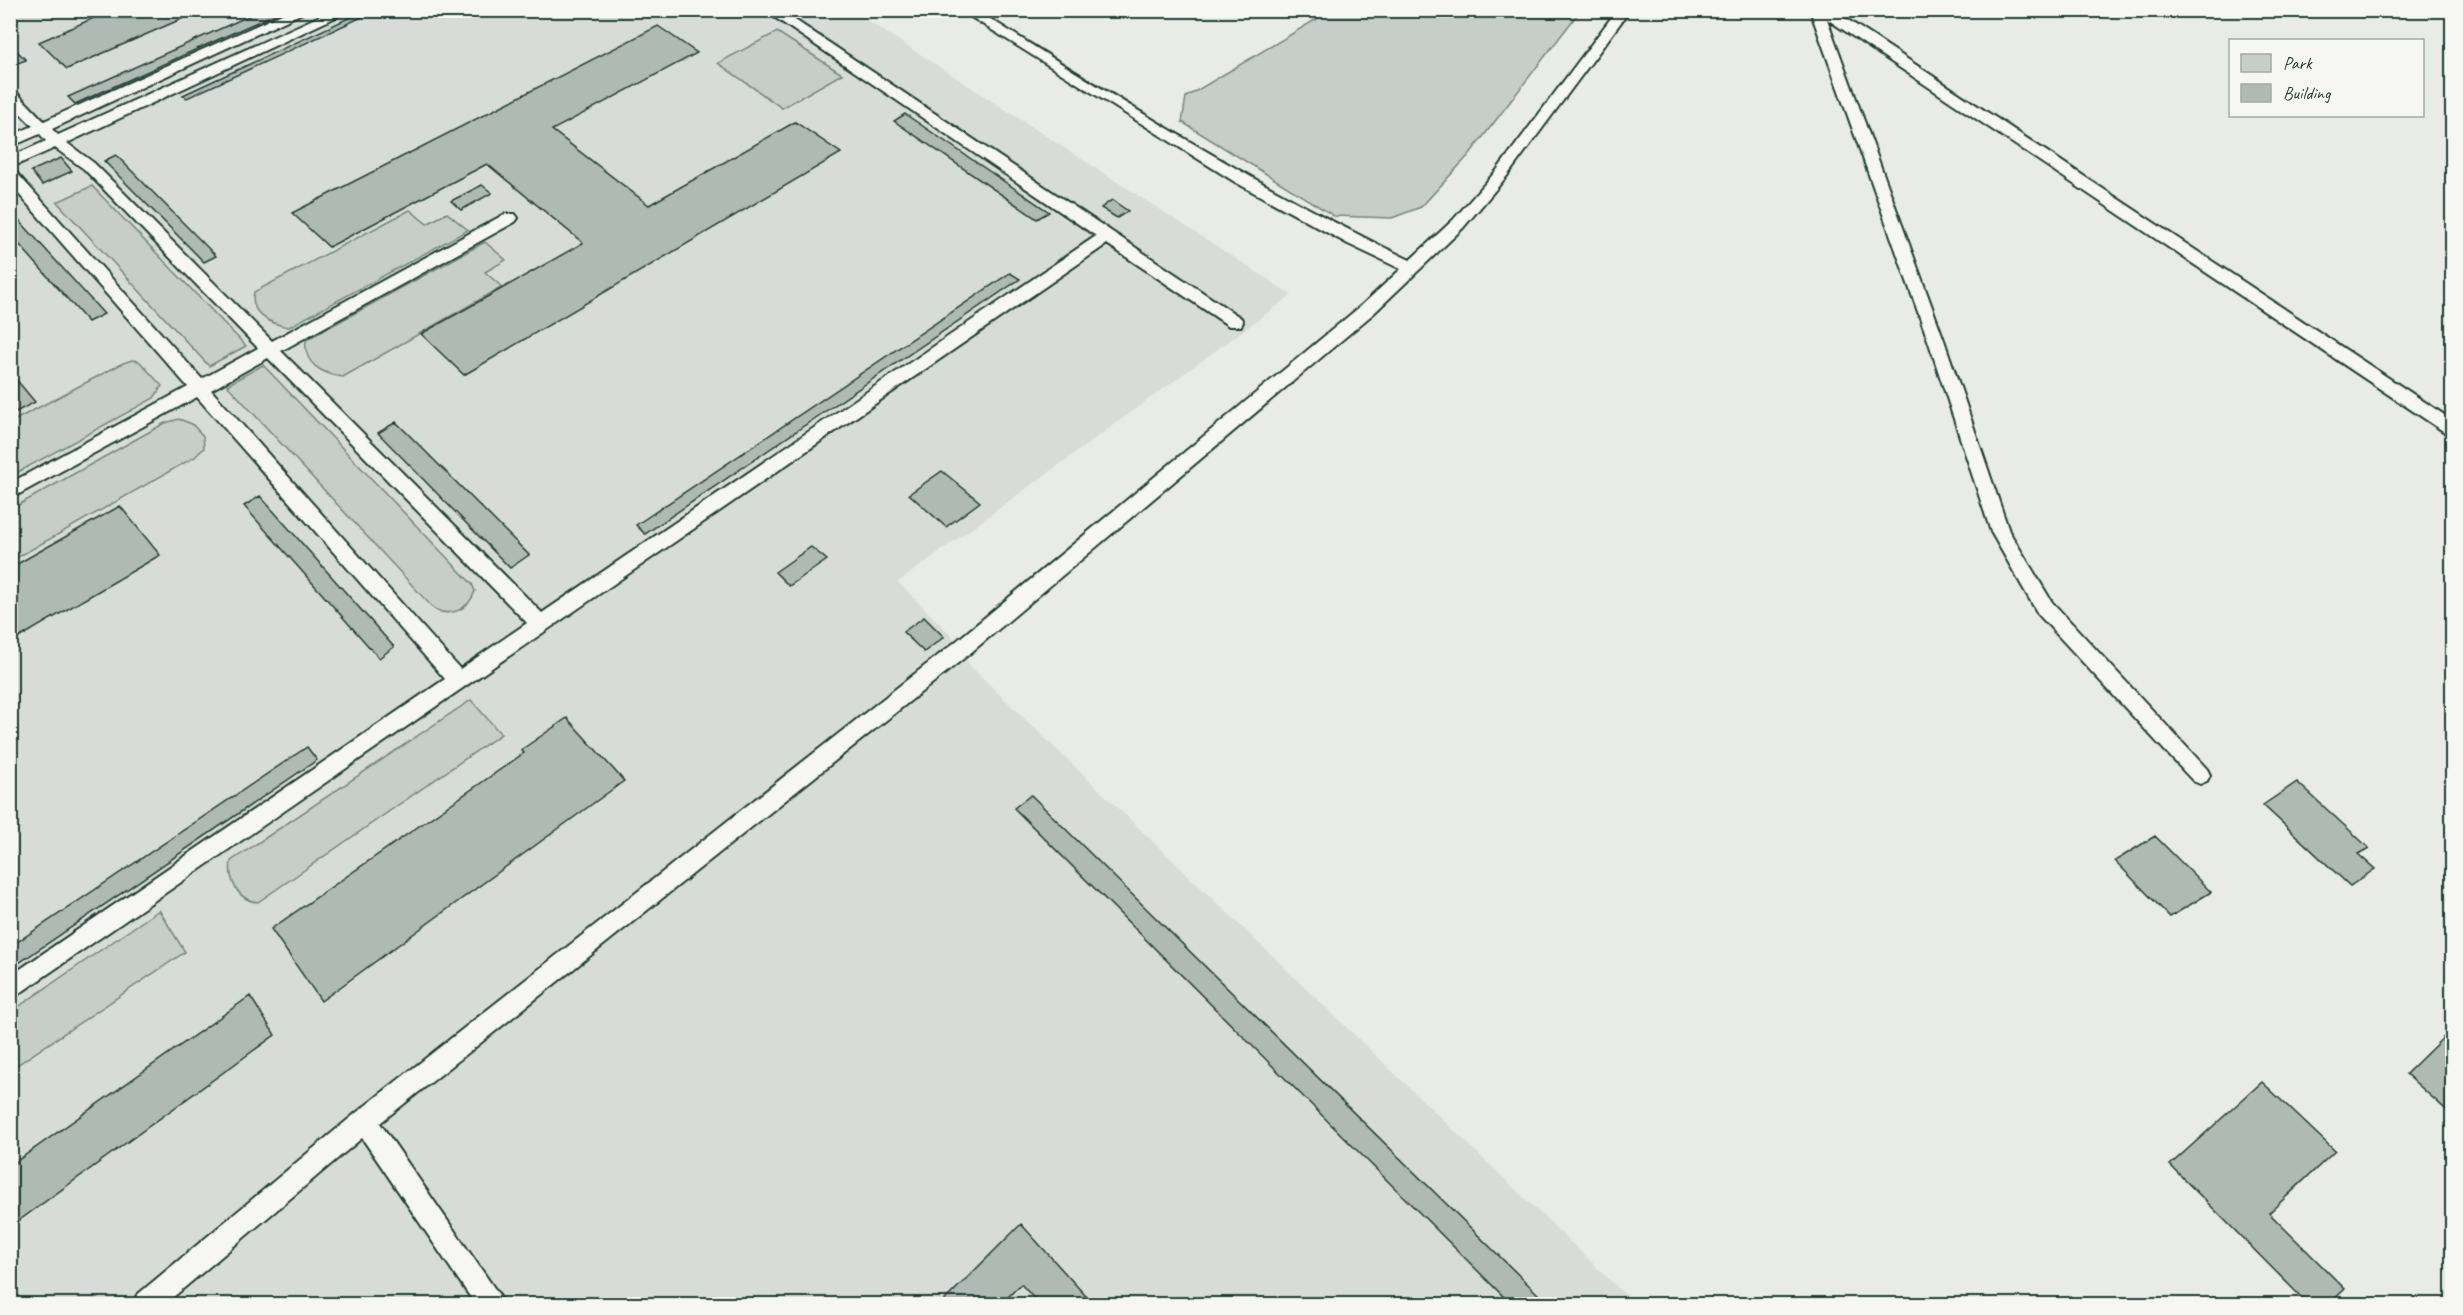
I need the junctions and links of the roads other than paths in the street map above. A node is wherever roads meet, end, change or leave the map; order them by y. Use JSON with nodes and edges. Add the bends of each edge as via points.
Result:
{"nodes":[{"id":1,"x":303,"y":10,"type":"edge"},
{"id":2,"x":345,"y":10,"type":"edge"},
{"id":3,"x":770,"y":10,"type":"edge"},
{"id":4,"x":966,"y":10,"type":"edge"},
{"id":5,"x":1624,"y":10,"type":"edge"},
{"id":6,"x":1817,"y":10,"type":"edge"},
{"id":7,"x":1823,"y":10,"type":"edge"},
{"id":8,"x":10,"y":94,"type":"edge"},
{"id":9,"x":43,"y":128,"type":"junction"},
{"id":10,"x":10,"y":142,"type":"edge"},
{"id":11,"x":56,"y":142,"type":"junction"},
{"id":12,"x":10,"y":163,"type":"edge"},
{"id":13,"x":10,"y":174,"type":"edge"},
{"id":14,"x":510,"y":218,"type":"dead end"},
{"id":15,"x":1107,"y":236,"type":"junction"},
{"id":16,"x":1412,"y":268,"type":"junction"},
{"id":17,"x":1235,"y":322,"type":"dead end"},
{"id":18,"x":270,"y":349,"type":"junction"},
{"id":19,"x":200,"y":388,"type":"junction"},
{"id":20,"x":2452,"y":428,"type":"edge"},
{"id":21,"x":10,"y":492,"type":"edge"},
{"id":22,"x":540,"y":624,"type":"junction"},
{"id":23,"x":459,"y":681,"type":"junction"},
{"id":24,"x":2200,"y":775,"type":"dead end"},
{"id":25,"x":10,"y":989,"type":"edge"},
{"id":26,"x":364,"y":1121,"type":"junction"},
{"id":27,"x":146,"y":1305,"type":"edge"},
{"id":28,"x":490,"y":1305,"type":"edge"}],
"edges":[{"from":1,"to":9,"type":"lane"},
{"from":2,"to":11,"type":"lane"},
{"from":3,"to":15,"type":"lane"},
{"from":4,"to":16,"type":"lane","via":[[1258,189],[1347,239]]},
{"from":5,"to":16,"type":"lane","via":[[1502,173],[1458,224]]},
{"from":6,"to":24,"type":"lane","via":[[1936,340],[2000,532],[2045,608]]},
{"from":7,"to":20,"type":"lane"},
{"from":8,"to":9,"type":"lane"},
{"from":9,"to":10,"type":"lane"},
{"from":9,"to":11,"type":"lane"},
{"from":11,"to":12,"type":"lane"},
{"from":11,"to":18,"type":"lane","via":[[89,166]]},
{"from":13,"to":19,"type":"lane"},
{"from":14,"to":18,"type":"lane"},
{"from":15,"to":17,"type":"lane"},
{"from":15,"to":22,"type":"lane"},
{"from":16,"to":26,"type":"lane","via":[[961,649]]},
{"from":18,"to":19,"type":"lane"},
{"from":18,"to":22,"type":"lane"},
{"from":19,"to":21,"type":"lane"},
{"from":19,"to":23,"type":"lane"},
{"from":22,"to":23,"type":"lane"},
{"from":23,"to":25,"type":"lane"},
{"from":26,"to":27,"type":"lane"},
{"from":26,"to":28,"type":"lane"}]}
